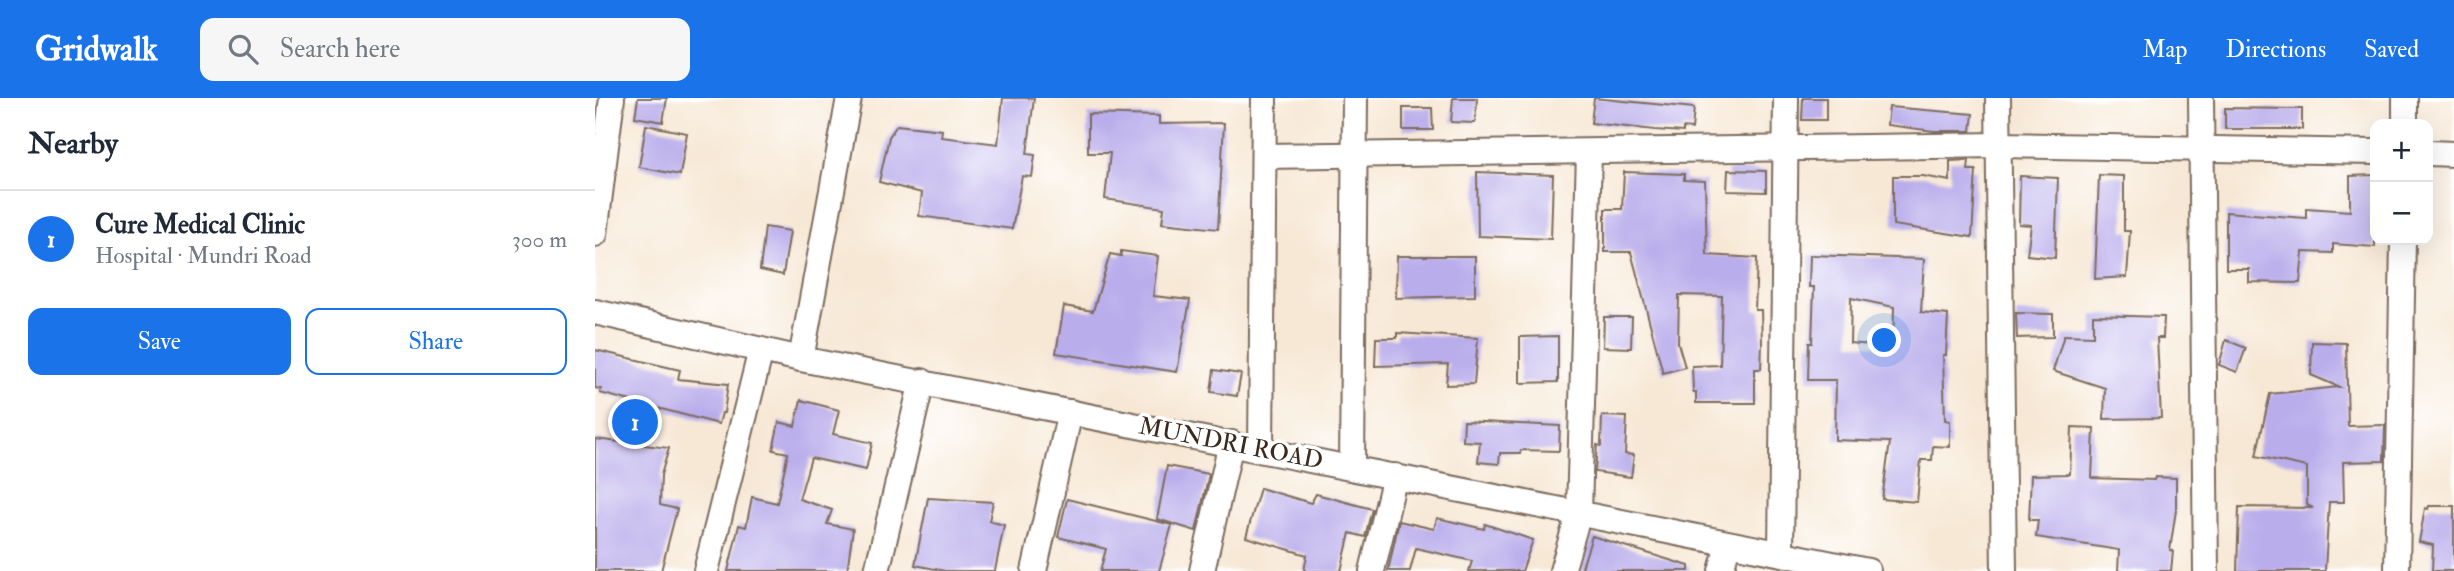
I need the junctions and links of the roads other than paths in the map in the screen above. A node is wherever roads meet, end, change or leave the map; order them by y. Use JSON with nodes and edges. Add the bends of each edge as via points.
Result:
{"nodes":[{"id":1,"x":612,"y":98,"type":"edge"},
{"id":2,"x":849,"y":98,"type":"edge"},
{"id":3,"x":1264,"y":98,"type":"edge"},
{"id":4,"x":1355,"y":98,"type":"edge"},
{"id":5,"x":1786,"y":98,"type":"edge"},
{"id":6,"x":1998,"y":98,"type":"edge"},
{"id":7,"x":2201,"y":98,"type":"edge"},
{"id":8,"x":2405,"y":98,"type":"edge"},
{"id":9,"x":2405,"y":119,"type":"edge"},
{"id":10,"x":1998,"y":145,"type":"junction"},
{"id":11,"x":1786,"y":148,"type":"junction"},
{"id":12,"x":2200,"y":150,"type":"junction"},
{"id":13,"x":1589,"y":152,"type":"junction"},
{"id":14,"x":2370,"y":152,"type":"edge"},
{"id":15,"x":2433,"y":153,"type":"edge"},
{"id":16,"x":2454,"y":153,"type":"edge"},
{"id":17,"x":1265,"y":156,"type":"junction"},
{"id":18,"x":1354,"y":156,"type":"junction"},
{"id":19,"x":595,"y":234,"type":"edge"},
{"id":20,"x":2403,"y":245,"type":"edge"},
{"id":21,"x":595,"y":312,"type":"edge"},
{"id":22,"x":761,"y":350,"type":"junction"},
{"id":23,"x":801,"y":359,"type":"junction"},
{"id":24,"x":922,"y":381,"type":"junction"},
{"id":25,"x":1070,"y":411,"type":"junction"},
{"id":26,"x":1231,"y":443,"type":"junction"},
{"id":27,"x":1261,"y":449,"type":"junction"},
{"id":28,"x":1352,"y":468,"type":"junction"},
{"id":29,"x":1395,"y":476,"type":"junction"},
{"id":30,"x":1579,"y":513,"type":"junction"},
{"id":31,"x":1728,"y":544,"type":"junction"},
{"id":32,"x":1781,"y":553,"type":"junction"},
{"id":33,"x":706,"y":571,"type":"edge"},
{"id":34,"x":877,"y":571,"type":"edge"},
{"id":35,"x":1034,"y":571,"type":"edge"},
{"id":36,"x":1202,"y":571,"type":"edge"},
{"id":37,"x":1372,"y":571,"type":"edge"},
{"id":38,"x":1563,"y":571,"type":"edge"},
{"id":39,"x":1721,"y":571,"type":"edge"},
{"id":40,"x":1868,"y":571,"type":"edge"},
{"id":41,"x":2004,"y":571,"type":"edge"},
{"id":42,"x":2206,"y":571,"type":"edge"},
{"id":43,"x":2397,"y":571,"type":"edge"}],
"edges":[{"from":1,"to":19,"type":"street"},
{"from":2,"to":23,"type":"street"},
{"from":3,"to":17,"type":"street"},
{"from":4,"to":18,"type":"street"},
{"from":5,"to":11,"type":"street"},
{"from":6,"to":10,"type":"street"},
{"from":7,"to":12,"type":"street"},
{"from":8,"to":9,"type":"street"},
{"from":10,"to":11,"type":"street"},
{"from":10,"to":12,"type":"street"},
{"from":10,"to":41,"type":"street"},
{"from":11,"to":13,"type":"street"},
{"from":11,"to":32,"type":"street"},
{"from":12,"to":14,"type":"street"},
{"from":12,"to":42,"type":"street"},
{"from":13,"to":18,"type":"street"},
{"from":13,"to":30,"type":"street"},
{"from":15,"to":16,"type":"street"},
{"from":17,"to":18,"type":"street"},
{"from":17,"to":27,"type":"street"},
{"from":18,"to":28,"type":"street"},
{"from":20,"to":43,"type":"street"},
{"from":21,"to":22,"type":"street","name":"MUNDRI ROAD"},
{"from":22,"to":23,"type":"street","name":"MUNDRI ROAD"},
{"from":22,"to":33,"type":"street"},
{"from":23,"to":24,"type":"street","name":"MUNDRI ROAD"},
{"from":24,"to":25,"type":"street","name":"MUNDRI ROAD"},
{"from":24,"to":34,"type":"street"},
{"from":25,"to":26,"type":"street","name":"MUNDRI ROAD"},
{"from":25,"to":35,"type":"street"},
{"from":26,"to":27,"type":"street","name":"MUNDRI ROAD"},
{"from":26,"to":36,"type":"street"},
{"from":27,"to":28,"type":"street","name":"MUNDRI ROAD"},
{"from":28,"to":29,"type":"street","name":"MUNDRI ROAD"},
{"from":29,"to":30,"type":"street","name":"MUNDRI ROAD"},
{"from":29,"to":37,"type":"street"},
{"from":30,"to":31,"type":"street","name":"MUNDRI ROAD"},
{"from":30,"to":38,"type":"street"},
{"from":31,"to":32,"type":"street","name":"MUNDRI ROAD"},
{"from":31,"to":39,"type":"street"},
{"from":32,"to":40,"type":"street","name":"MUNDRI ROAD"}]}
